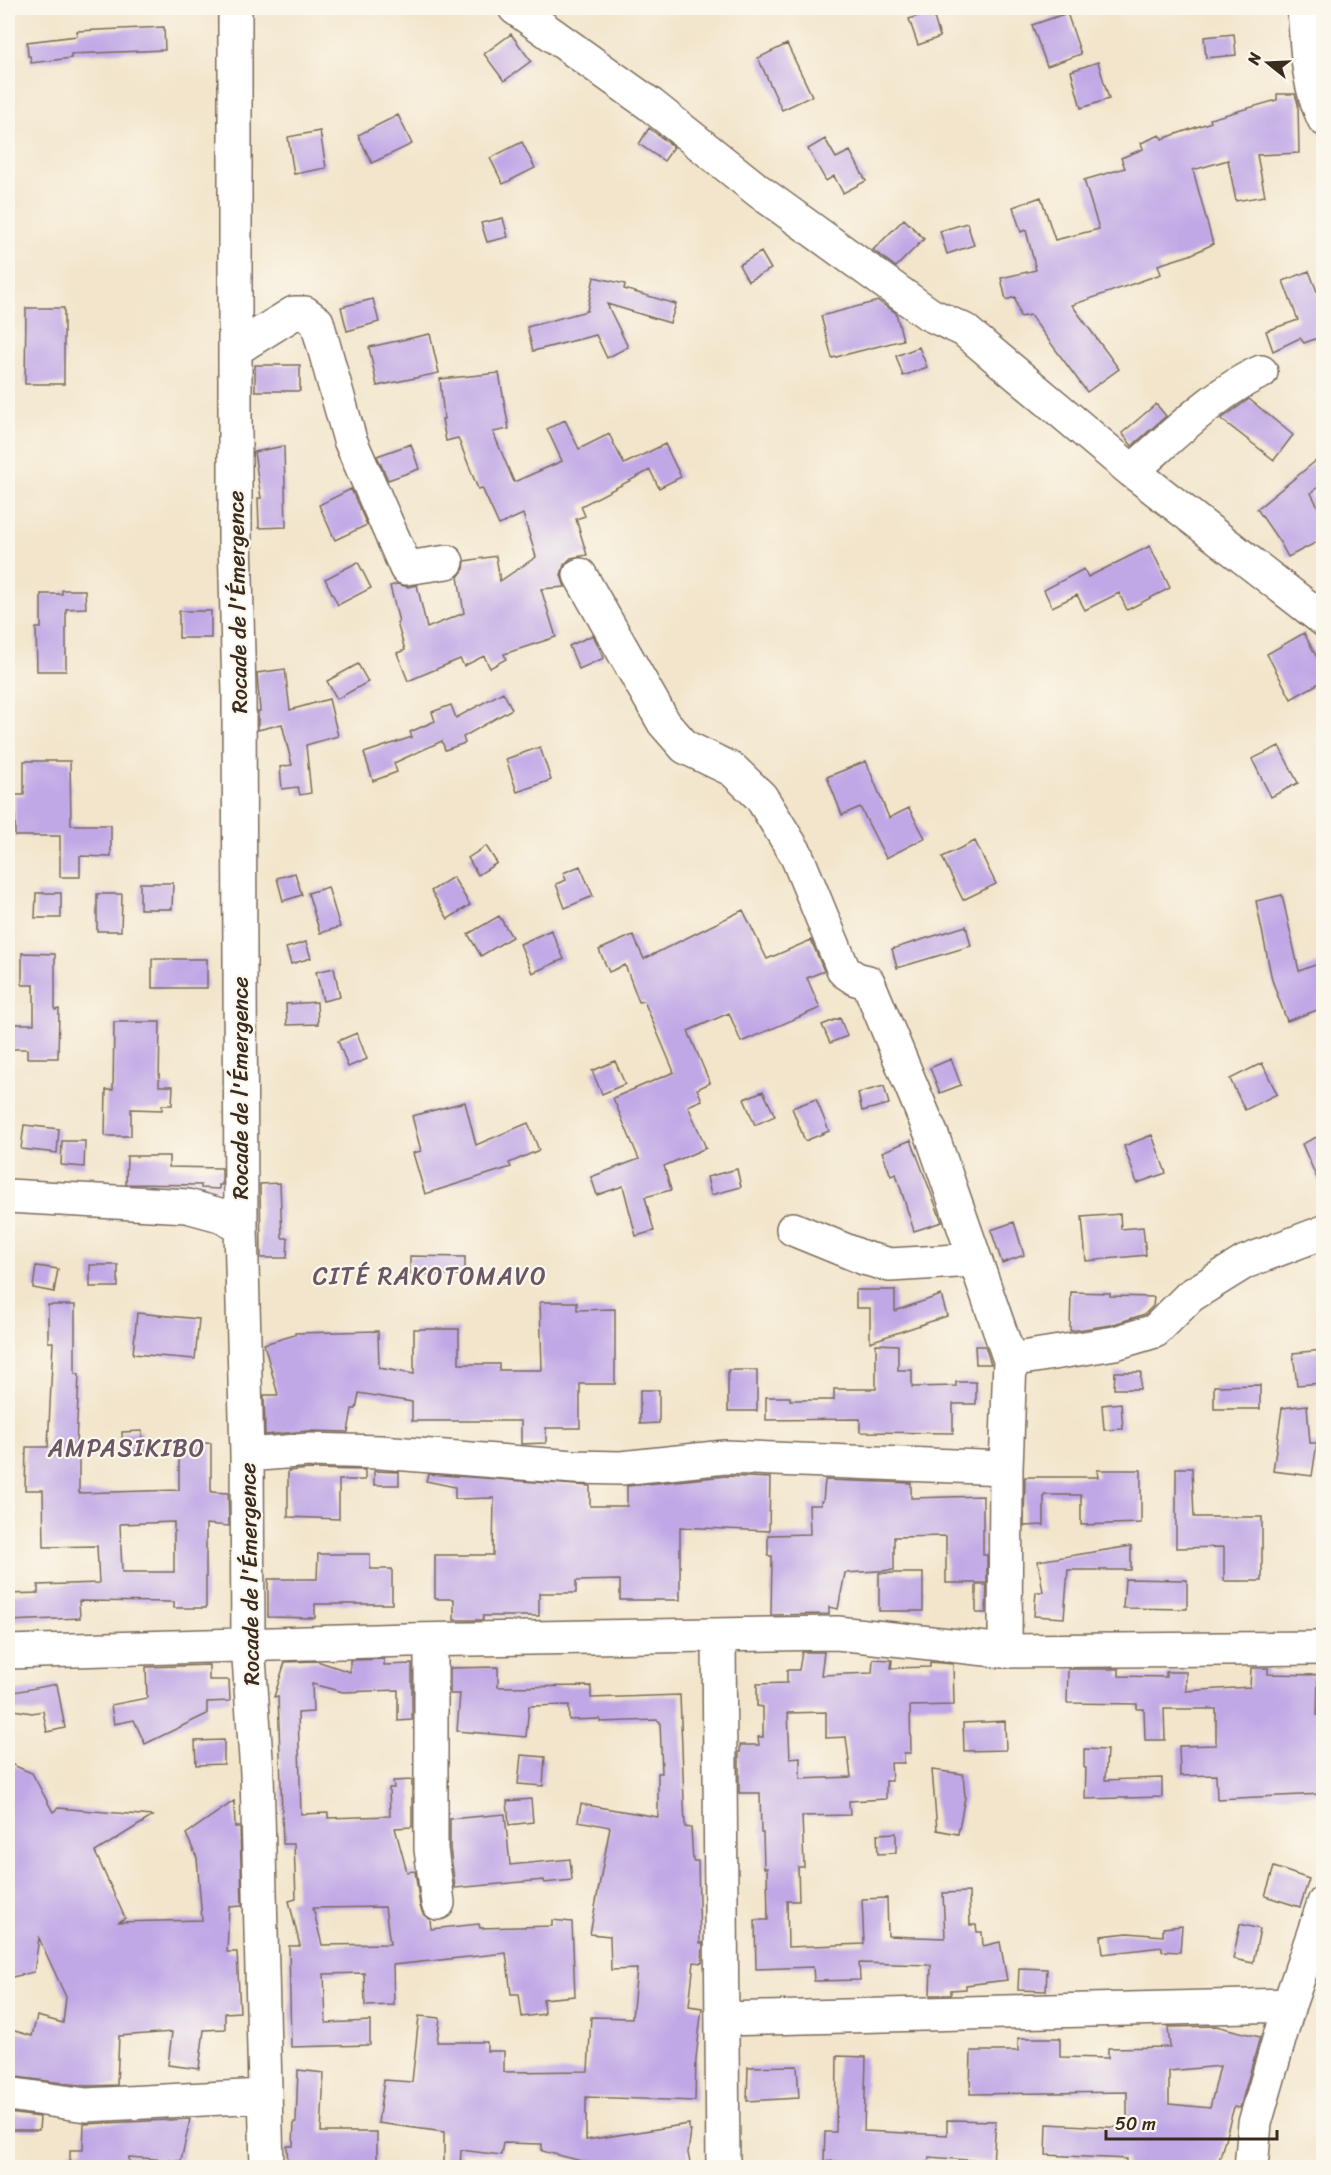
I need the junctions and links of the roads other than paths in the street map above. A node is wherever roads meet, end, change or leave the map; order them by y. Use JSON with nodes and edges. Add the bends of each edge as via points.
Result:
{"nodes":[{"id":1,"x":235,"y":8,"type":"edge"},
{"id":2,"x":515,"y":8,"type":"edge"},
{"id":3,"x":1304,"y":8,"type":"edge"},
{"id":4,"x":1323,"y":119,"type":"edge"},
{"id":5,"x":236,"y":349,"type":"junction"},
{"id":6,"x":1261,"y":372,"type":"dead end"},
{"id":7,"x":1132,"y":471,"type":"junction"},
{"id":8,"x":447,"y":562,"type":"dead end"},
{"id":9,"x":580,"y":575,"type":"dead end"},
{"id":10,"x":1323,"y":620,"type":"edge"},
{"id":11,"x":8,"y":1196,"type":"edge"},
{"id":12,"x":241,"y":1228,"type":"junction"},
{"id":13,"x":793,"y":1229,"type":"dead end"},
{"id":14,"x":1323,"y":1232,"type":"edge"},
{"id":15,"x":975,"y":1260,"type":"junction"},
{"id":16,"x":1010,"y":1360,"type":"junction"},
{"id":17,"x":247,"y":1455,"type":"junction"},
{"id":18,"x":1006,"y":1468,"type":"junction"},
{"id":19,"x":719,"y":1636,"type":"junction"},
{"id":20,"x":431,"y":1640,"type":"junction"},
{"id":21,"x":248,"y":1644,"type":"junction"},
{"id":22,"x":1323,"y":1648,"type":"edge"},
{"id":23,"x":1005,"y":1651,"type":"junction"},
{"id":24,"x":8,"y":1652,"type":"edge"},
{"id":25,"x":438,"y":1903,"type":"dead end"},
{"id":26,"x":1323,"y":1903,"type":"edge"},
{"id":27,"x":1289,"y":2005,"type":"junction"},
{"id":28,"x":722,"y":2019,"type":"junction"},
{"id":29,"x":8,"y":2094,"type":"edge"},
{"id":30,"x":265,"y":2096,"type":"junction"},
{"id":31,"x":267,"y":2168,"type":"edge"},
{"id":32,"x":723,"y":2168,"type":"edge"},
{"id":33,"x":1251,"y":2168,"type":"edge"}],
"edges":[{"from":1,"to":5,"type":"street","name":"Rocade de l'Émergence"},
{"from":2,"to":7,"type":"street","via":[[651,105],[760,192],[919,308],[964,330]]},
{"from":3,"to":4,"type":"street","via":[[1308,66]]},
{"from":5,"to":8,"type":"street","via":[[294,313],[305,314],[317,322],[350,440],[406,568]]},
{"from":5,"to":12,"type":"street","name":"Rocade de l'Émergence"},
{"from":6,"to":7,"type":"street","via":[[1234,387]]},
{"from":7,"to":10,"type":"street"},
{"from":9,"to":15,"type":"street","via":[[664,723],[685,747],[733,770],[761,797],[796,854],[844,971],[868,982],[933,1138]]},
{"from":11,"to":12,"type":"street","via":[[187,1206],[220,1215]]},
{"from":12,"to":17,"type":"street","name":"Rocade de l'Émergence"},
{"from":13,"to":15,"type":"street","via":[[890,1265]]},
{"from":14,"to":16,"type":"street","via":[[1245,1262],[1190,1296],[1155,1331],[1115,1343]]},
{"from":15,"to":16,"type":"street"},
{"from":16,"to":18,"type":"street"},
{"from":17,"to":18,"type":"street","via":[[344,1451],[621,1468],[725,1457]]},
{"from":17,"to":21,"type":"street","name":"Rocade de l'Émergence"},
{"from":18,"to":23,"type":"street"},
{"from":19,"to":20,"type":"street"},
{"from":19,"to":23,"type":"street","via":[[837,1633]]},
{"from":19,"to":28,"type":"street"},
{"from":20,"to":21,"type":"street"},
{"from":20,"to":25,"type":"street","via":[[432,1848]]},
{"from":21,"to":24,"type":"street"},
{"from":21,"to":30,"type":"street","name":"Rocade de l'Émergence","via":[[257,1773]]},
{"from":22,"to":23,"type":"street"},
{"from":26,"to":27,"type":"street"},
{"from":27,"to":28,"type":"street"},
{"from":27,"to":33,"type":"street","via":[[1255,2123]]},
{"from":28,"to":32,"type":"street"},
{"from":29,"to":30,"type":"street","via":[[86,2105]]},
{"from":30,"to":31,"type":"street","name":"Rocade de l'Émergence"}]}
